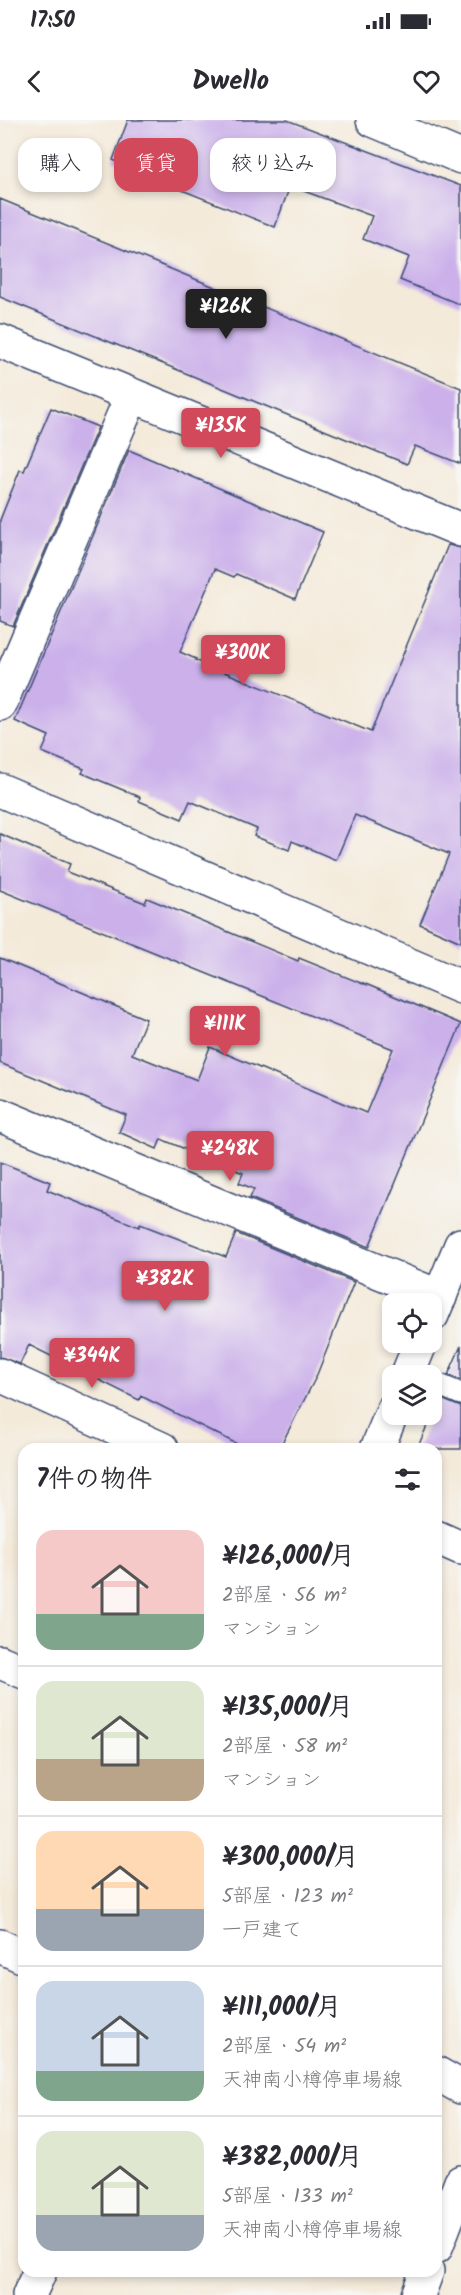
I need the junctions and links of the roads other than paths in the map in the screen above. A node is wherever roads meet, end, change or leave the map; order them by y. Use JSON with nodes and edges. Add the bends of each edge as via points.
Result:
{"nodes":[{"id":1,"x":373,"y":120,"type":"edge"},
{"id":2,"x":461,"y":157,"type":"edge"},
{"id":3,"x":0,"y":340,"type":"edge"},
{"id":4,"x":132,"y":395,"type":"junction"},
{"id":5,"x":461,"y":530,"type":"edge"},
{"id":6,"x":0,"y":704,"type":"edge"},
{"id":7,"x":0,"y":790,"type":"edge"},
{"id":8,"x":461,"y":987,"type":"edge"},
{"id":9,"x":0,"y":1115,"type":"edge"},
{"id":10,"x":461,"y":1245,"type":"edge"},
{"id":11,"x":406,"y":1293,"type":"edge"},
{"id":12,"x":441,"y":1293,"type":"edge"},
{"id":13,"x":0,"y":1375,"type":"edge"},
{"id":14,"x":442,"y":1386,"type":"edge"},
{"id":15,"x":461,"y":1394,"type":"edge"},
{"id":16,"x":387,"y":1425,"type":"edge"},
{"id":17,"x":149,"y":1443,"type":"edge"},
{"id":18,"x":379,"y":1443,"type":"edge"},
{"id":19,"x":442,"y":1540,"type":"edge"},
{"id":20,"x":461,"y":1548,"type":"edge"},
{"id":21,"x":0,"y":1662,"type":"edge"},
{"id":22,"x":18,"y":1670,"type":"edge"},
{"id":23,"x":0,"y":1946,"type":"edge"},
{"id":24,"x":18,"y":1954,"type":"edge"},
{"id":25,"x":442,"y":2076,"type":"edge"},
{"id":26,"x":461,"y":2087,"type":"edge"},
{"id":27,"x":461,"y":2182,"type":"edge"},
{"id":28,"x":442,"y":2231,"type":"edge"},
{"id":29,"x":37,"y":2277,"type":"edge"},
{"id":30,"x":425,"y":2277,"type":"edge"},
{"id":31,"x":29,"y":2295,"type":"edge"},
{"id":32,"x":418,"y":2295,"type":"edge"}],
"edges":[{"from":1,"to":2,"type":"street"},
{"from":3,"to":4,"type":"street"},
{"from":4,"to":5,"type":"street"},
{"from":4,"to":6,"type":"street"},
{"from":7,"to":8,"type":"street"},
{"from":9,"to":11,"type":"street"},
{"from":10,"to":12,"type":"street"},
{"from":13,"to":17,"type":"street"},
{"from":14,"to":15,"type":"lane"},
{"from":16,"to":18,"type":"street"},
{"from":19,"to":20,"type":"street"},
{"from":21,"to":22,"type":"street"},
{"from":23,"to":24,"type":"street"},
{"from":25,"to":26,"type":"street"},
{"from":27,"to":28,"type":"street"},
{"from":29,"to":31,"type":"street"},
{"from":30,"to":32,"type":"street"}]}
